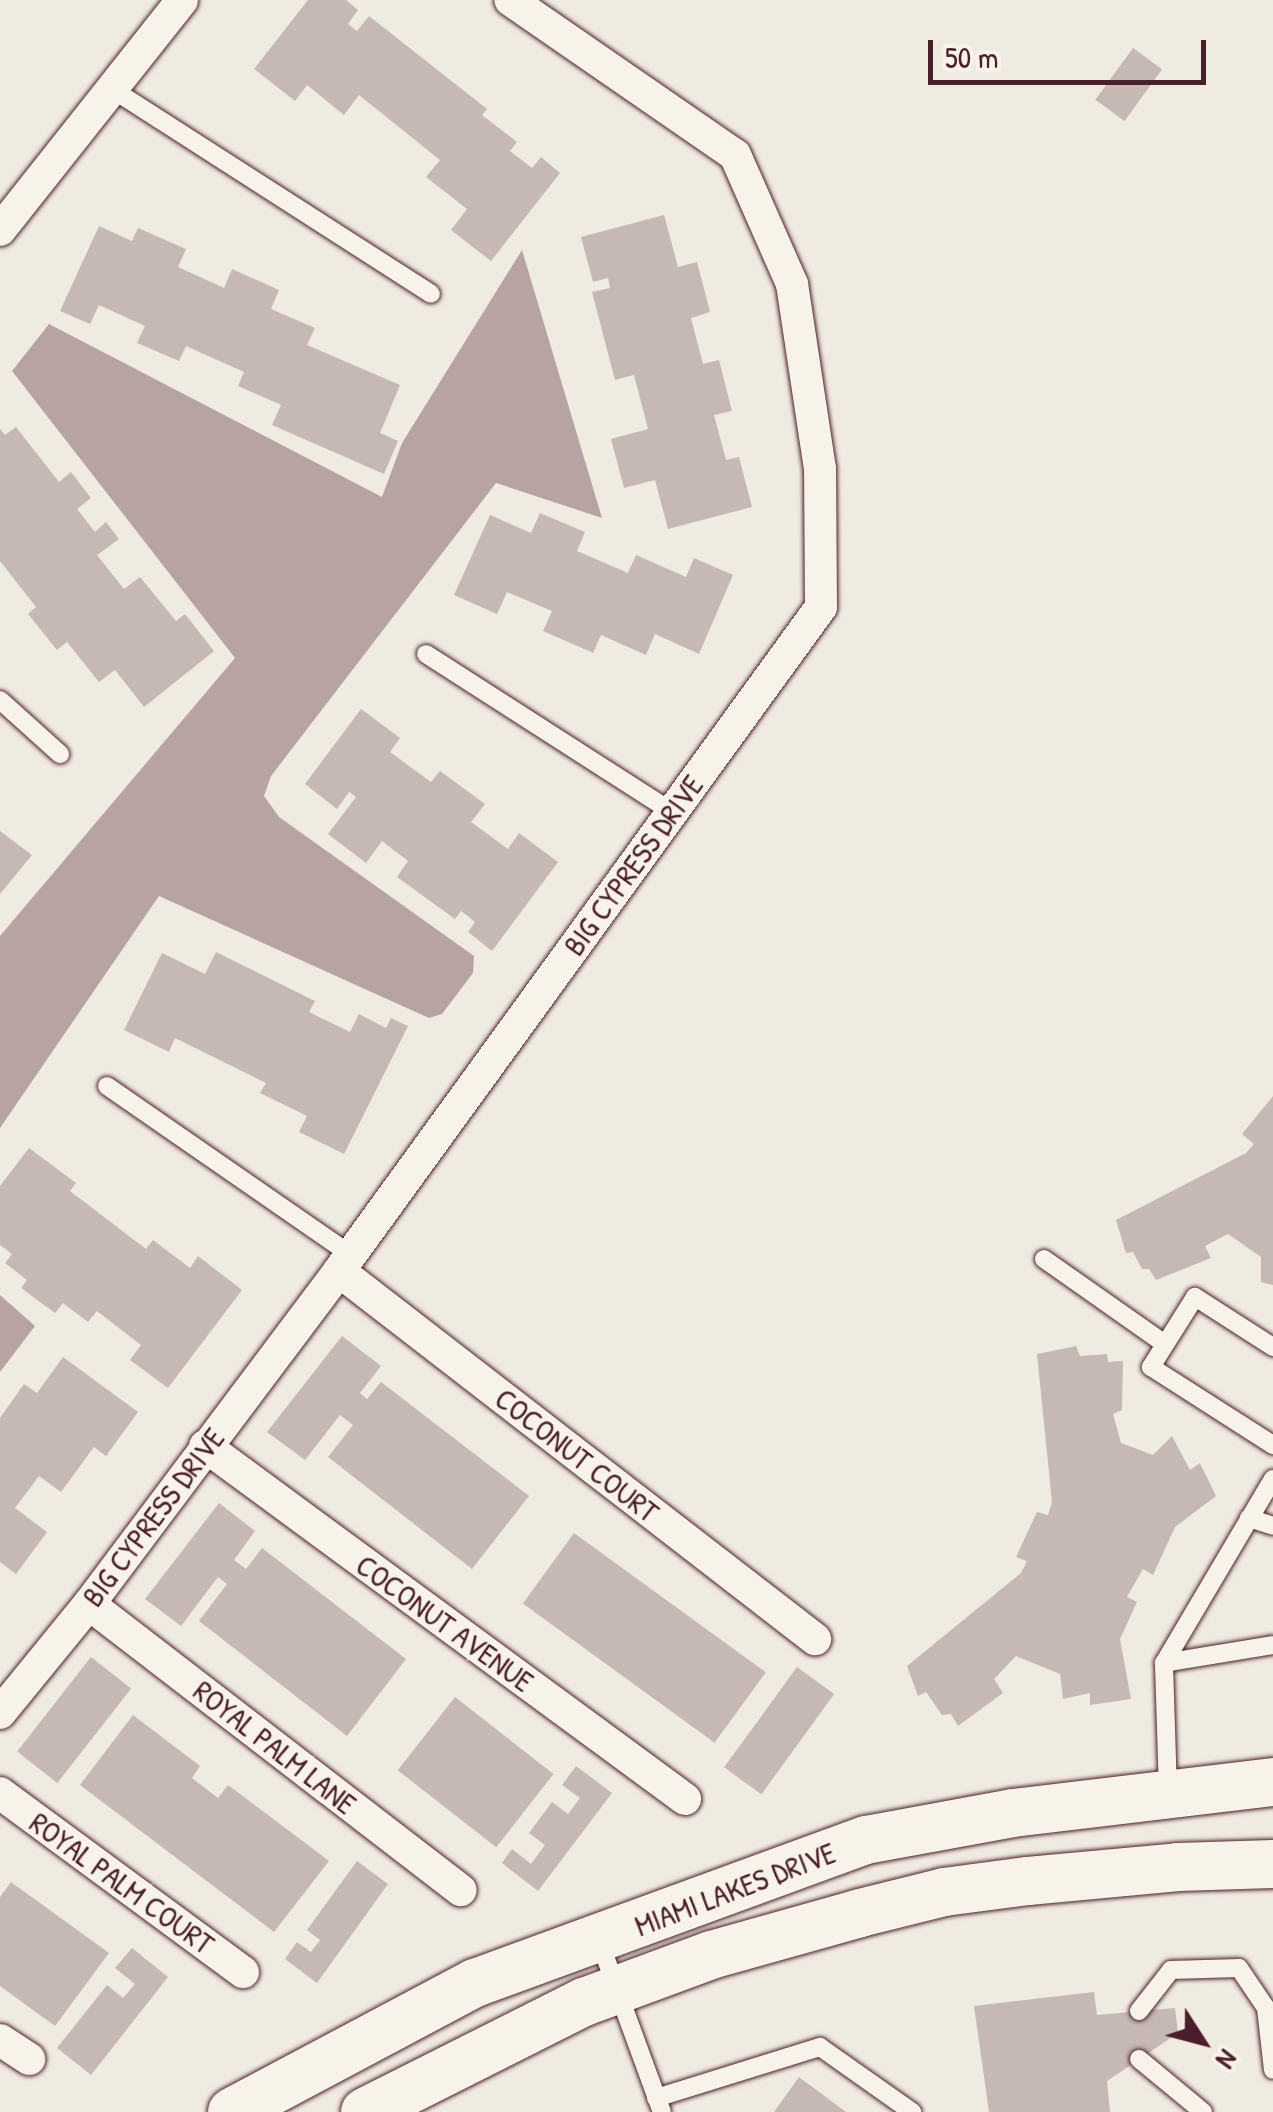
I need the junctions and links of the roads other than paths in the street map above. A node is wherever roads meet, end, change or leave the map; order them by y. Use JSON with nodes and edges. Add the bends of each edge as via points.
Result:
{"nodes":[{"id":1,"x":182,"y":0,"type":"edge"},
{"id":2,"x":510,"y":0,"type":"edge"},
{"id":3,"x":112,"y":89,"type":"junction"},
{"id":4,"x":0,"y":230,"type":"edge"},
{"id":5,"x":431,"y":294,"type":"dead end"},
{"id":6,"x":426,"y":654,"type":"dead end"},
{"id":7,"x":0,"y":700,"type":"edge"},
{"id":8,"x":60,"y":754,"type":"dead end"},
{"id":9,"x":672,"y":812,"type":"junction"},
{"id":10,"x":106,"y":1086,"type":"dead end"},
{"id":11,"x":1044,"y":1259,"type":"dead end"},
{"id":12,"x":345,"y":1263,"type":"junction"},
{"id":13,"x":1164,"y":1344,"type":"junction"},
{"id":14,"x":1273,"y":1347,"type":"edge"},
{"id":15,"x":1273,"y":1445,"type":"edge"},
{"id":16,"x":205,"y":1446,"type":"junction"},
{"id":17,"x":1273,"y":1479,"type":"edge"},
{"id":18,"x":1249,"y":1518,"type":"junction"},
{"id":19,"x":1273,"y":1526,"type":"edge"},
{"id":20,"x":89,"y":1604,"type":"junction"},
{"id":21,"x":815,"y":1640,"type":"dead end"},
{"id":22,"x":1273,"y":1645,"type":"edge"},
{"id":23,"x":1164,"y":1663,"type":"junction"},
{"id":24,"x":0,"y":1714,"type":"edge"},
{"id":25,"x":1273,"y":1782,"type":"edge"},
{"id":26,"x":1168,"y":1792,"type":"junction"},
{"id":27,"x":0,"y":1794,"type":"edge"},
{"id":28,"x":685,"y":1799,"type":"dead end"},
{"id":29,"x":1273,"y":1864,"type":"edge"},
{"id":30,"x":461,"y":1890,"type":"dead end"},
{"id":31,"x":599,"y":1940,"type":"junction"},
{"id":32,"x":243,"y":1972,"type":"dead end"},
{"id":33,"x":616,"y":1990,"type":"junction"},
{"id":34,"x":1139,"y":2011,"type":"dead end"},
{"id":35,"x":0,"y":2040,"type":"edge"},
{"id":36,"x":30,"y":2059,"type":"dead end"},
{"id":37,"x":1139,"y":2060,"type":"dead end"},
{"id":38,"x":1273,"y":2070,"type":"edge"},
{"id":39,"x":659,"y":2105,"type":"edge"},
{"id":40,"x":257,"y":2106,"type":"edge"},
{"id":41,"x":364,"y":2112,"type":"edge"},
{"id":42,"x":912,"y":2112,"type":"edge"},
{"id":43,"x":1203,"y":2112,"type":"edge"}],
"edges":[{"from":1,"to":3,"type":"street"},
{"from":2,"to":9,"type":"street","name":"BIG CYPRESS DRIVE","via":[[735,155],[792,284],[820,469],[821,606]]},
{"from":3,"to":4,"type":"street"},
{"from":3,"to":5,"type":"lane"},
{"from":6,"to":9,"type":"lane"},
{"from":7,"to":8,"type":"lane"},
{"from":9,"to":12,"type":"street","name":"BIG CYPRESS DRIVE"},
{"from":10,"to":12,"type":"lane"},
{"from":11,"to":13,"type":"lane"},
{"from":12,"to":16,"type":"street","name":"BIG CYPRESS DRIVE"},
{"from":12,"to":21,"type":"street","name":"COCONUT COURT"},
{"from":13,"to":14,"type":"lane","via":[[1195,1297]]},
{"from":13,"to":15,"type":"lane","via":[[1151,1367]]},
{"from":16,"to":20,"type":"street","name":"BIG CYPRESS DRIVE"},
{"from":16,"to":28,"type":"street","name":"COCONUT AVENUE"},
{"from":17,"to":18,"type":"lane"},
{"from":18,"to":19,"type":"lane"},
{"from":18,"to":23,"type":"lane"},
{"from":20,"to":24,"type":"street","name":"BIG CYPRESS DRIVE"},
{"from":20,"to":30,"type":"street","name":"ROYAL PALM LANE"},
{"from":22,"to":23,"type":"lane"},
{"from":23,"to":26,"type":"lane"},
{"from":25,"to":26,"type":"main road","name":"MIAMI LAKES DRIVE"},
{"from":26,"to":31,"type":"main road","name":"MIAMI LAKES DRIVE","via":[[866,1840]]},
{"from":27,"to":32,"type":"street","name":"ROYAL PALM COURT"},
{"from":29,"to":33,"type":"main road","name":"MIAMI LAKES DRIVE","via":[[1178,1866],[944,1892],[711,1955]]},
{"from":31,"to":33,"type":"lane"},
{"from":31,"to":40,"type":"main road","name":"MIAMI LAKES DRIVE","via":[[474,1983]]},
{"from":33,"to":39,"type":"lane"},
{"from":33,"to":41,"type":"main road","name":"MIAMI LAKES DRIVE"},
{"from":34,"to":38,"type":"lane","via":[[1170,1970],[1239,1968],[1266,2008]]},
{"from":35,"to":36,"type":"street"},
{"from":37,"to":43,"type":"lane"},
{"from":39,"to":42,"type":"lane","via":[[820,2047]]}]}
